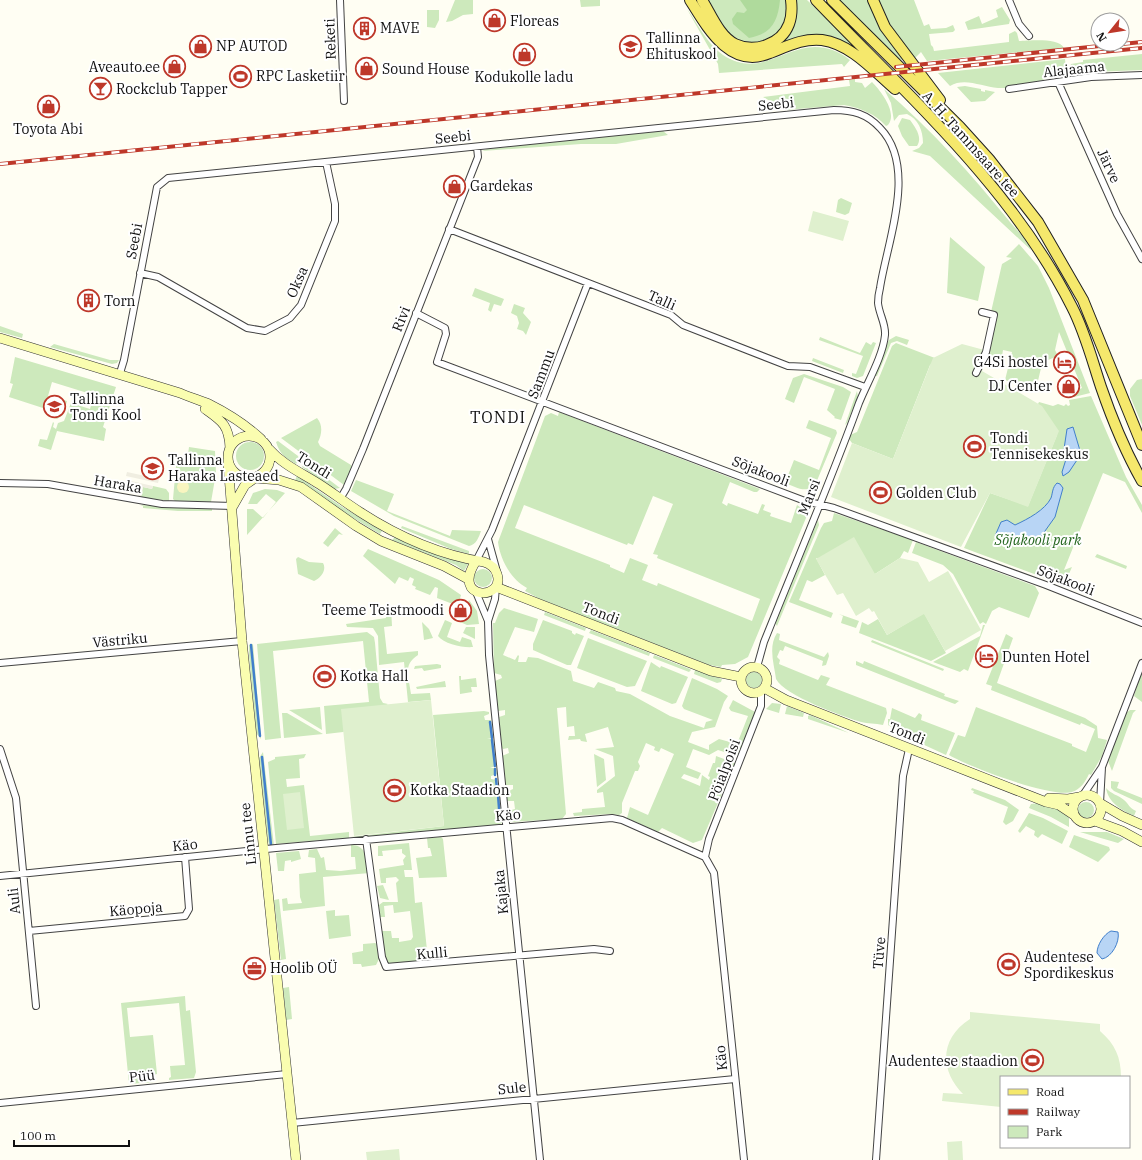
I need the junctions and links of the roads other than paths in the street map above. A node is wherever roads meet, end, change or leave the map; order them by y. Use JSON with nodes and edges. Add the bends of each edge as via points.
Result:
{"nodes":[{"id":1,"x":340,"y":0,"type":"edge"},
{"id":2,"x":690,"y":0,"type":"edge"},
{"id":3,"x":702,"y":0,"type":"edge"},
{"id":4,"x":791,"y":0,"type":"edge"},
{"id":5,"x":816,"y":0,"type":"edge"},
{"id":6,"x":832,"y":0,"type":"edge"},
{"id":7,"x":873,"y":0,"type":"edge"},
{"id":8,"x":1009,"y":0,"type":"edge"},
{"id":9,"x":1029,"y":36,"type":"dead end"},
{"id":10,"x":1142,"y":75,"type":"edge"},
{"id":11,"x":1058,"y":82,"type":"junction"},
{"id":12,"x":1009,"y":89,"type":"dead end"},
{"id":13,"x":344,"y":101,"type":"dead end"},
{"id":14,"x":960,"y":127,"type":"junction"},
{"id":15,"x":950,"y":136,"type":"junction"},
{"id":16,"x":477,"y":147,"type":"junction"},
{"id":17,"x":326,"y":162,"type":"junction"},
{"id":18,"x":449,"y":229,"type":"junction"},
{"id":19,"x":1142,"y":259,"type":"edge"},
{"id":20,"x":140,"y":273,"type":"junction"},
{"id":21,"x":588,"y":283,"type":"junction"},
{"id":22,"x":982,"y":312,"type":"dead end"},
{"id":23,"x":416,"y":313,"type":"junction"},
{"id":24,"x":885,"y":335,"type":"joint"},
{"id":25,"x":0,"y":338,"type":"edge"},
{"id":26,"x":120,"y":373,"type":"junction"},
{"id":27,"x":976,"y":373,"type":"dead end"},
{"id":28,"x":865,"y":387,"type":"junction"},
{"id":29,"x":198,"y":402,"type":"junction"},
{"id":30,"x":544,"y":402,"type":"junction"},
{"id":31,"x":261,"y":439,"type":"junction"},
{"id":32,"x":1142,"y":445,"type":"edge"},
{"id":33,"x":230,"y":448,"type":"junction"},
{"id":34,"x":269,"y":449,"type":"junction"},
{"id":35,"x":228,"y":462,"type":"junction"},
{"id":36,"x":255,"y":478,"type":"junction"},
{"id":37,"x":1142,"y":481,"type":"edge"},
{"id":38,"x":0,"y":483,"type":"edge"},
{"id":39,"x":340,"y":499,"type":"junction"},
{"id":40,"x":819,"y":504,"type":"junction"},
{"id":41,"x":233,"y":506,"type":"junction"},
{"id":42,"x":488,"y":539,"type":"junction"},
{"id":43,"x":476,"y":561,"type":"junction"},
{"id":44,"x":496,"y":571,"type":"junction"},
{"id":45,"x":468,"y":579,"type":"junction"},
{"id":46,"x":496,"y":587,"type":"junction"},
{"id":47,"x":476,"y":592,"type":"junction"},
{"id":48,"x":488,"y":621,"type":"junction"},
{"id":49,"x":1142,"y":623,"type":"edge"},
{"id":50,"x":242,"y":641,"type":"junction"},
{"id":51,"x":1142,"y":662,"type":"edge"},
{"id":52,"x":0,"y":663,"type":"edge"},
{"id":53,"x":757,"y":667,"type":"junction"},
{"id":54,"x":741,"y":677,"type":"junction"},
{"id":55,"x":763,"y":690,"type":"junction"},
{"id":56,"x":0,"y":749,"type":"edge"},
{"id":57,"x":909,"y":749,"type":"junction"},
{"id":58,"x":1102,"y":767,"type":"junction"},
{"id":59,"x":1081,"y":796,"type":"junction"},
{"id":60,"x":1041,"y":799,"type":"junction"},
{"id":61,"x":1100,"y":803,"type":"junction"},
{"id":62,"x":1074,"y":815,"type":"junction"},
{"id":63,"x":1095,"y":821,"type":"junction"},
{"id":64,"x":1142,"y":825,"type":"edge"},
{"id":65,"x":506,"y":827,"type":"junction"},
{"id":66,"x":366,"y":839,"type":"junction"},
{"id":67,"x":1142,"y":842,"type":"edge"},
{"id":68,"x":264,"y":849,"type":"junction"},
{"id":69,"x":185,"y":857,"type":"junction"},
{"id":70,"x":705,"y":857,"type":"junction"},
{"id":71,"x":23,"y":874,"type":"junction"},
{"id":72,"x":0,"y":876,"type":"edge"},
{"id":73,"x":29,"y":931,"type":"junction"},
{"id":74,"x":610,"y":951,"type":"dead end"},
{"id":75,"x":519,"y":957,"type":"junction"},
{"id":76,"x":36,"y":1006,"type":"dead end"},
{"id":77,"x":287,"y":1074,"type":"junction"},
{"id":78,"x":735,"y":1079,"type":"junction"},
{"id":79,"x":533,"y":1098,"type":"junction"},
{"id":80,"x":0,"y":1102,"type":"edge"},
{"id":81,"x":292,"y":1123,"type":"junction"},
{"id":82,"x":296,"y":1160,"type":"edge"},
{"id":83,"x":540,"y":1160,"type":"edge"},
{"id":84,"x":744,"y":1160,"type":"edge"},
{"id":85,"x":876,"y":1160,"type":"edge"}],
"edges":[{"from":1,"to":13,"type":"street","name":"Reketi"},
{"from":2,"to":15,"type":"main road","via":[[722,46],[746,56],[768,54],[797,42],[811,40],[836,44],[850,51]]},
{"from":3,"to":4,"type":"main road","via":[[726,37],[735,44],[755,48],[766,46],[784,34],[792,13]]},
{"from":5,"to":15,"type":"main road","name":"A. H. Tammsaare tee"},
{"from":6,"to":14,"type":"main road","name":"A. H. Tammsaare tee"},
{"from":7,"to":14,"type":"main road","via":[[892,38]]},
{"from":8,"to":9,"type":"street","via":[[1019,24]]},
{"from":10,"to":11,"type":"street","name":"Alajaama","via":[[1091,76]]},
{"from":11,"to":12,"type":"street","name":"Alajaama"},
{"from":11,"to":19,"type":"street","name":"Järve","via":[[1117,214]]},
{"from":14,"to":32,"type":"main road","name":"A. H. Tammsaare tee","via":[[1014,190],[1060,258],[1083,300]]},
{"from":15,"to":37,"type":"main road","name":"A. H. Tammsaare tee","via":[[1002,197],[1051,268],[1073,308],[1114,422]]},
{"from":16,"to":17,"type":"street","name":"Seebi"},
{"from":16,"to":18,"type":"street","name":"Rivi","via":[[478,157]]},
{"from":16,"to":24,"type":"street","name":"Seebi","via":[[848,110],[869,118],[885,133],[895,154],[898,182],[897,207],[878,303]]},
{"from":17,"to":20,"type":"street","name":"Seebi","via":[[168,178],[157,187]]},
{"from":17,"to":20,"type":"street","name":"Oksa","via":[[335,204],[335,221],[301,305],[290,318],[265,331],[247,328],[158,277]]},
{"from":18,"to":21,"type":"street","name":"Talli"},
{"from":18,"to":23,"type":"street","name":"Rivi"},
{"from":20,"to":26,"type":"street","name":"Seebi"},
{"from":21,"to":28,"type":"street","name":"Talli","via":[[671,315],[683,325],[781,363],[797,368],[810,367]]},
{"from":21,"to":30,"type":"street","name":"Sammu"},
{"from":22,"to":27,"type":"street","via":[[994,315],[986,352]]},
{"from":23,"to":30,"type":"street","name":"Sõjakooli","via":[[445,328],[446,334],[437,362]]},
{"from":23,"to":39,"type":"street","name":"Rivi","via":[[363,449]]},
{"from":24,"to":28,"type":"street","name":"Marsi"},
{"from":25,"to":26,"type":"street"},
{"from":26,"to":29,"type":"street","via":[[180,393]]},
{"from":28,"to":40,"type":"street","name":"Marsi"},
{"from":29,"to":31,"type":"street","via":[[208,404],[247,427]]},
{"from":29,"to":33,"type":"street","via":[[226,427]]},
{"from":30,"to":40,"type":"street","name":"Sõjakooli","via":[[805,501]]},
{"from":30,"to":42,"type":"street","name":"Sammu"},
{"from":31,"to":33,"type":"street","via":[[241,436]]},
{"from":31,"to":34,"type":"street"},
{"from":33,"to":35,"type":"street"},
{"from":34,"to":36,"type":"street","via":[[271,458],[268,466]]},
{"from":34,"to":39,"type":"street","name":"Tondi","via":[[279,460]]},
{"from":35,"to":36,"type":"street","via":[[231,469],[240,476]]},
{"from":35,"to":41,"type":"street","name":"Linnu tee"},
{"from":36,"to":41,"type":"street","via":[[245,485]]},
{"from":36,"to":45,"type":"street","name":"Tondi","via":[[279,480],[301,487],[381,541],[444,566]]},
{"from":38,"to":41,"type":"street","name":"Haraka","via":[[48,484],[162,504]]},
{"from":39,"to":43,"type":"street","name":"Tondi","via":[[415,542],[450,555]]},
{"from":40,"to":49,"type":"street","name":"Sõjakooli","via":[[1046,585]]},
{"from":40,"to":53,"type":"street","name":"Marsi","via":[[764,642]]},
{"from":41,"to":50,"type":"street","name":"Linnu tee"},
{"from":42,"to":43,"type":"street","name":"Sammu"},
{"from":42,"to":44,"type":"street"},
{"from":43,"to":44,"type":"street","via":[[489,564]]},
{"from":43,"to":45,"type":"street"},
{"from":44,"to":46,"type":"street"},
{"from":45,"to":47,"type":"street"},
{"from":46,"to":47,"type":"street","via":[[489,592]]},
{"from":46,"to":48,"type":"street","name":"Kajaka"},
{"from":46,"to":54,"type":"street","name":"Tondi","via":[[711,671]]},
{"from":47,"to":48,"type":"street","name":"Kajaka"},
{"from":48,"to":65,"type":"street","name":"Kajaka"},
{"from":50,"to":52,"type":"street","name":"Västriku"},
{"from":50,"to":68,"type":"street","name":"Linnu tee"},
{"from":51,"to":58,"type":"street"},
{"from":53,"to":54,"type":"street","via":[[748,668]]},
{"from":53,"to":55,"type":"street","via":[[766,676]]},
{"from":54,"to":55,"type":"street","via":[[744,690],[752,693]]},
{"from":55,"to":57,"type":"street","name":"Tondi"},
{"from":55,"to":70,"type":"street","name":"Pöialpoisi","via":[[761,706],[709,839]]},
{"from":56,"to":71,"type":"street","name":"Auli","via":[[16,798]]},
{"from":57,"to":60,"type":"street","name":"Tondi"},
{"from":57,"to":85,"type":"street","name":"Tüve","via":[[904,776]]},
{"from":58,"to":59,"type":"street"},
{"from":58,"to":61,"type":"street"},
{"from":59,"to":60,"type":"street","name":"Tondi"},
{"from":59,"to":61,"type":"street","via":[[1094,797]]},
{"from":59,"to":62,"type":"street","via":[[1073,804]]},
{"from":60,"to":62,"type":"street","name":"Tondi","via":[[1059,805]]},
{"from":61,"to":63,"type":"street","via":[[1101,813]]},
{"from":61,"to":64,"type":"street"},
{"from":62,"to":63,"type":"street","via":[[1083,823]]},
{"from":63,"to":67,"type":"street"},
{"from":65,"to":66,"type":"street","name":"Käo"},
{"from":65,"to":70,"type":"street","name":"Käo","via":[[617,818]]},
{"from":65,"to":75,"type":"street","name":"Kajaka"},
{"from":66,"to":68,"type":"street","name":"Käo"},
{"from":66,"to":75,"type":"street","name":"Kulli","via":[[382,957],[386,968]]},
{"from":68,"to":69,"type":"street","name":"Käo"},
{"from":68,"to":77,"type":"street","name":"Linnu tee"},
{"from":69,"to":71,"type":"street","name":"Käo"},
{"from":69,"to":73,"type":"street","name":"Käopoja","via":[[189,909],[185,916]]},
{"from":70,"to":78,"type":"street","name":"Käo","via":[[714,873]]},
{"from":71,"to":72,"type":"street","name":"Käo"},
{"from":71,"to":73,"type":"street","name":"Auli"},
{"from":73,"to":76,"type":"street","name":"Auli"},
{"from":74,"to":75,"type":"street","name":"Kulli","via":[[594,949]]},
{"from":75,"to":79,"type":"street","name":"Kajaka"},
{"from":77,"to":80,"type":"street","name":"Püü"},
{"from":77,"to":81,"type":"street","name":"Linnu tee"},
{"from":78,"to":79,"type":"street","name":"Sule"},
{"from":78,"to":84,"type":"street","name":"Käo"},
{"from":79,"to":81,"type":"street","name":"Sule"},
{"from":79,"to":83,"type":"street","name":"Kajaka"},
{"from":81,"to":82,"type":"street","name":"Linnu tee"}]}
